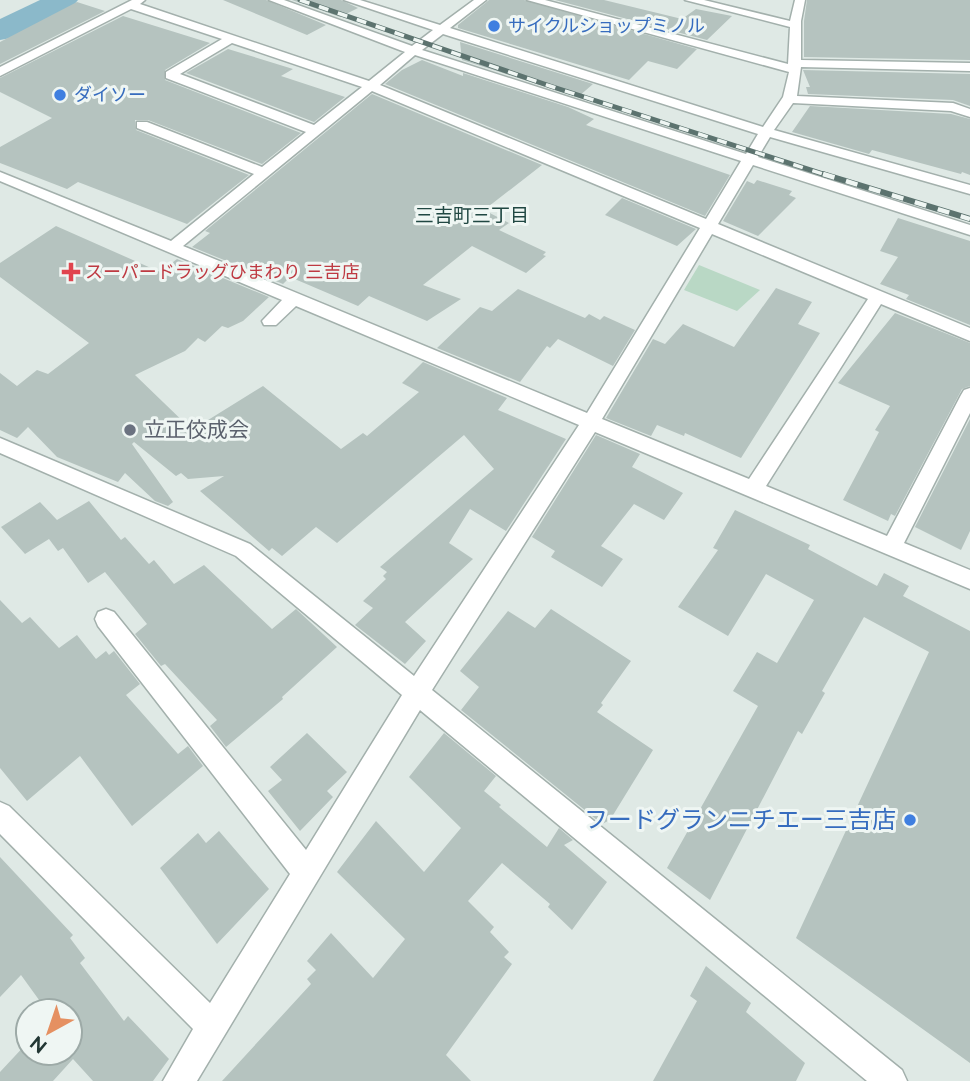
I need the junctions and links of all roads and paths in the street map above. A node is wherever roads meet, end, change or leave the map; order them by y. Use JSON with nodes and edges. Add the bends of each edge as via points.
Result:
{"nodes":[{"id":1,"x":274,"y":0,"type":"edge"},
{"id":2,"x":349,"y":0,"type":"edge"},
{"id":3,"x":481,"y":0,"type":"edge"},
{"id":4,"x":532,"y":0,"type":"edge"},
{"id":5,"x":691,"y":0,"type":"edge"},
{"id":6,"x":800,"y":0,"type":"edge"},
{"id":7,"x":136,"y":2,"type":"edge"},
{"id":8,"x":794,"y":25,"type":"junction"},
{"id":9,"x":443,"y":30,"type":"junction"},
{"id":10,"x":229,"y":40,"type":"junction"},
{"id":11,"x":413,"y":51,"type":"junction"},
{"id":12,"x":793,"y":66,"type":"junction"},
{"id":13,"x":970,"y":67,"type":"edge"},
{"id":14,"x":0,"y":72,"type":"edge"},
{"id":15,"x":372,"y":86,"type":"junction"},
{"id":16,"x":789,"y":99,"type":"junction"},
{"id":17,"x":970,"y":113,"type":"edge"},
{"id":18,"x":142,"y":125,"type":"dead end"},
{"id":19,"x":317,"y":131,"type":"junction"},
{"id":20,"x":765,"y":132,"type":"junction"},
{"id":21,"x":751,"y":160,"type":"junction"},
{"id":22,"x":265,"y":173,"type":"junction"},
{"id":23,"x":0,"y":176,"type":"edge"},
{"id":24,"x":970,"y":190,"type":"edge"},
{"id":25,"x":709,"y":226,"type":"junction"},
{"id":26,"x":970,"y":230,"type":"edge"},
{"id":27,"x":172,"y":248,"type":"junction"},
{"id":28,"x":878,"y":297,"type":"junction"},
{"id":29,"x":293,"y":299,"type":"junction"},
{"id":30,"x":270,"y":321,"type":"dead end"},
{"id":31,"x":970,"y":335,"type":"edge"},
{"id":32,"x":970,"y":396,"type":"edge"},
{"id":33,"x":591,"y":421,"type":"junction"},
{"id":34,"x":0,"y":445,"type":"edge"},
{"id":35,"x":753,"y":489,"type":"junction"},
{"id":36,"x":891,"y":547,"type":"junction"},
{"id":37,"x":970,"y":580,"type":"edge"},
{"id":38,"x":106,"y":620,"type":"dead end"},
{"id":39,"x":416,"y":694,"type":"junction"},
{"id":40,"x":0,"y":815,"type":"edge"},
{"id":41,"x":307,"y":873,"type":"junction"},
{"id":42,"x":212,"y":1027,"type":"junction"},
{"id":43,"x":179,"y":1081,"type":"edge"},
{"id":44,"x":891,"y":1081,"type":"edge"}],
"edges":[{"from":1,"to":11,"type":"street"},
{"from":2,"to":9,"type":"street"},
{"from":3,"to":9,"type":"street"},
{"from":4,"to":12,"type":"street","via":[[598,12]]},
{"from":5,"to":8,"type":"street"},
{"from":6,"to":8,"type":"street"},
{"from":7,"to":10,"type":"street"},
{"from":7,"to":14,"type":"street"},
{"from":8,"to":12,"type":"street"},
{"from":9,"to":11,"type":"street"},
{"from":9,"to":20,"type":"street"},
{"from":10,"to":15,"type":"street"},
{"from":10,"to":19,"type":"street","via":[[170,75]]},
{"from":11,"to":15,"type":"street"},
{"from":11,"to":21,"type":"street"},
{"from":12,"to":13,"type":"street"},
{"from":12,"to":16,"type":"street"},
{"from":15,"to":19,"type":"street"},
{"from":15,"to":25,"type":"street"},
{"from":16,"to":17,"type":"street","via":[[953,107]]},
{"from":16,"to":20,"type":"street"},
{"from":18,"to":22,"type":"street"},
{"from":19,"to":22,"type":"street"},
{"from":20,"to":21,"type":"street"},
{"from":20,"to":24,"type":"street"},
{"from":21,"to":25,"type":"street"},
{"from":21,"to":26,"type":"street"},
{"from":22,"to":27,"type":"street"},
{"from":23,"to":27,"type":"street"},
{"from":25,"to":28,"type":"street"},
{"from":25,"to":33,"type":"street"},
{"from":27,"to":29,"type":"street"},
{"from":28,"to":31,"type":"street"},
{"from":28,"to":35,"type":"street"},
{"from":29,"to":30,"type":"street"},
{"from":29,"to":33,"type":"street"},
{"from":32,"to":36,"type":"street"},
{"from":33,"to":35,"type":"street"},
{"from":33,"to":39,"type":"street"},
{"from":34,"to":39,"type":"street","via":[[243,550]]},
{"from":35,"to":36,"type":"street"},
{"from":36,"to":37,"type":"street"},
{"from":38,"to":41,"type":"street"},
{"from":39,"to":41,"type":"street"},
{"from":39,"to":44,"type":"street"},
{"from":40,"to":42,"type":"street"},
{"from":41,"to":42,"type":"street"},
{"from":42,"to":43,"type":"street"}]}
